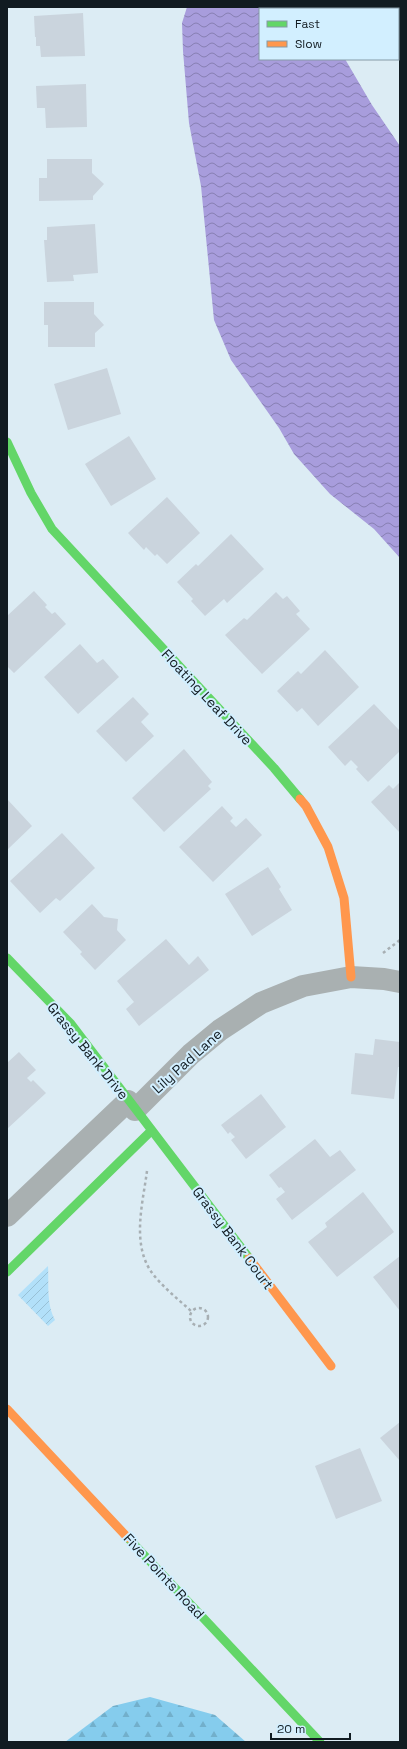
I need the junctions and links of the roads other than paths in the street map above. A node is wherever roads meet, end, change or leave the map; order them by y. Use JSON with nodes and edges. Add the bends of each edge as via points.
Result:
{"nodes":[{"id":1,"x":7,"y":442,"type":"edge"},
{"id":2,"x":7,"y":958,"type":"edge"},
{"id":3,"x":351,"y":977,"type":"junction"},
{"id":4,"x":400,"y":982,"type":"edge"},
{"id":5,"x":132,"y":1105,"type":"junction"},
{"id":6,"x":151,"y":1131,"type":"junction"},
{"id":7,"x":7,"y":1216,"type":"edge"},
{"id":8,"x":7,"y":1272,"type":"edge"},
{"id":9,"x":331,"y":1366,"type":"dead end"},
{"id":10,"x":7,"y":1409,"type":"edge"},
{"id":11,"x":320,"y":1742,"type":"edge"}],
"edges":[{"from":1,"to":3,"type":"street","name":"Floating Leaf Drive","via":[[31,493],[52,529],[274,768],[306,806],[328,847],[344,898]]},
{"from":2,"to":5,"type":"street","name":"Grassy Bank Drive","via":[[70,1024]]},
{"from":3,"to":4,"type":"street","name":"Lily Pad Lane"},
{"from":3,"to":5,"type":"street","name":"Lily Pad Lane","via":[[303,986],[261,1003],[220,1030]]},
{"from":5,"to":6,"type":"street","name":"Grassy Bank Court"},
{"from":5,"to":7,"type":"street","name":"Lily Pad Lane"},
{"from":6,"to":8,"type":"street"},
{"from":6,"to":9,"type":"street","name":"Grassy Bank Court"},
{"from":10,"to":11,"type":"street","name":"Five Points Road"}]}
